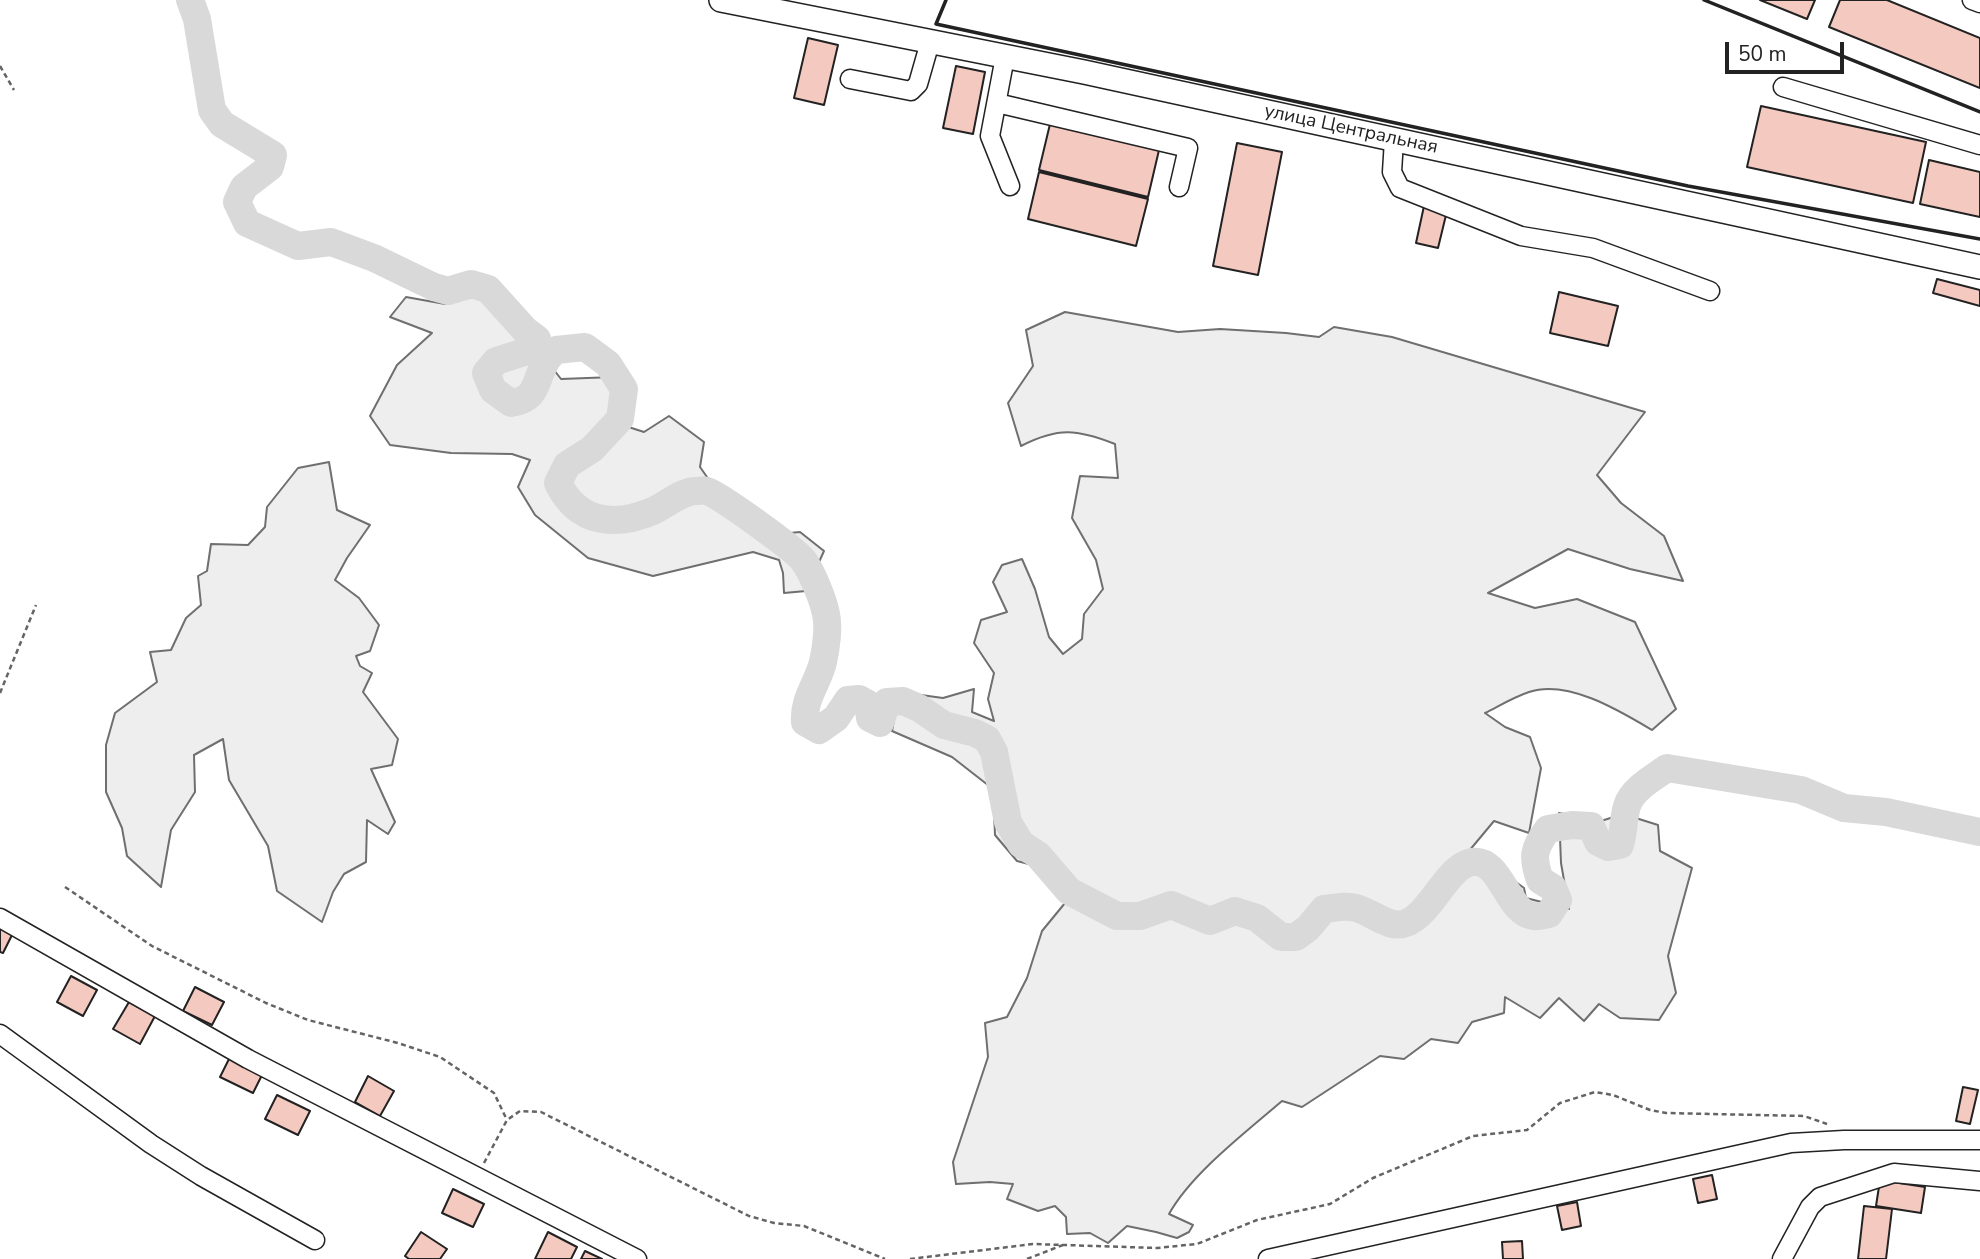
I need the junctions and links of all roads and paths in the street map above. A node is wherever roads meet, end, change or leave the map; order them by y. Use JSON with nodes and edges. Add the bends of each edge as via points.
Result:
{"nodes":[{"id":1,"x":721,"y":0,"type":"edge"},
{"id":2,"x":1972,"y":0,"type":"edge"},
{"id":3,"x":1980,"y":3,"type":"edge"},
{"id":4,"x":930,"y":42,"type":"junction"},
{"id":5,"x":1006,"y":57,"type":"junction"},
{"id":6,"x":0,"y":66,"type":"edge"},
{"id":7,"x":850,"y":79,"type":"dead end"},
{"id":8,"x":1783,"y":87,"type":"dead end"},
{"id":9,"x":14,"y":90,"type":"dead end"},
{"id":10,"x":997,"y":103,"type":"junction"},
{"id":11,"x":1394,"y":140,"type":"junction"},
{"id":12,"x":1980,"y":145,"type":"edge"},
{"id":13,"x":1010,"y":186,"type":"dead end"},
{"id":14,"x":1179,"y":187,"type":"dead end"},
{"id":15,"x":1980,"y":267,"type":"edge"},
{"id":16,"x":1710,"y":291,"type":"dead end"},
{"id":17,"x":36,"y":606,"type":"dead end"},
{"id":18,"x":0,"y":693,"type":"edge"},
{"id":19,"x":65,"y":887,"type":"dead end"},
{"id":20,"x":0,"y":918,"type":"edge"},
{"id":21,"x":0,"y":1034,"type":"edge"},
{"id":22,"x":506,"y":1120,"type":"junction"},
{"id":23,"x":1844,"y":1140,"type":"junction"},
{"id":24,"x":1980,"y":1140,"type":"edge"},
{"id":25,"x":478,"y":1175,"type":"junction"},
{"id":26,"x":1980,"y":1181,"type":"edge"},
{"id":27,"x":315,"y":1240,"type":"dead end"},
{"id":28,"x":1065,"y":1245,"type":"junction"},
{"id":29,"x":637,"y":1259,"type":"edge"},
{"id":30,"x":886,"y":1259,"type":"edge"},
{"id":31,"x":910,"y":1259,"type":"edge"},
{"id":32,"x":1027,"y":1259,"type":"edge"},
{"id":33,"x":1268,"y":1259,"type":"edge"},
{"id":34,"x":1782,"y":1259,"type":"edge"}],
"edges":[{"from":1,"to":4,"type":"main road","name":"улица Центральная"},
{"from":2,"to":3,"type":"street"},
{"from":4,"to":5,"type":"main road","name":"улица Центральная"},
{"from":4,"to":7,"type":"street","via":[[918,84],[911,90]]},
{"from":5,"to":10,"type":"street"},
{"from":5,"to":11,"type":"main road","name":"улица Центральная"},
{"from":6,"to":9,"type":"path"},
{"from":8,"to":12,"type":"street"},
{"from":10,"to":13,"type":"street","via":[[990,136]]},
{"from":10,"to":14,"type":"street","via":[[1188,148]]},
{"from":11,"to":15,"type":"main road","name":"улица Центральная"},
{"from":11,"to":16,"type":"street","via":[[1392,172],[1400,188],[1521,236],[1593,248]]},
{"from":17,"to":18,"type":"path"},
{"from":19,"to":22,"type":"path","via":[[152,946],[266,1003],[308,1020],[440,1057],[494,1093]]},
{"from":20,"to":25,"type":"street","via":[[248,1059]]},
{"from":21,"to":27,"type":"street","via":[[151,1144]]},
{"from":22,"to":25,"type":"path"},
{"from":22,"to":30,"type":"path","via":[[520,1111],[541,1112],[749,1216],[804,1226]]},
{"from":23,"to":24,"type":"street"},
{"from":23,"to":28,"type":"path","via":[[1824,1122],[1804,1116],[1666,1113],[1595,1092],[1560,1103],[1527,1129],[1473,1136],[1373,1178],[1330,1205],[1257,1220],[1197,1244],[1157,1248]]},
{"from":23,"to":33,"type":"street","via":[[1791,1143]]},
{"from":25,"to":29,"type":"street"},
{"from":26,"to":34,"type":"street","via":[[1894,1173],[1820,1197]]},
{"from":28,"to":31,"type":"path","via":[[1032,1244]]},
{"from":28,"to":32,"type":"path"}]}
